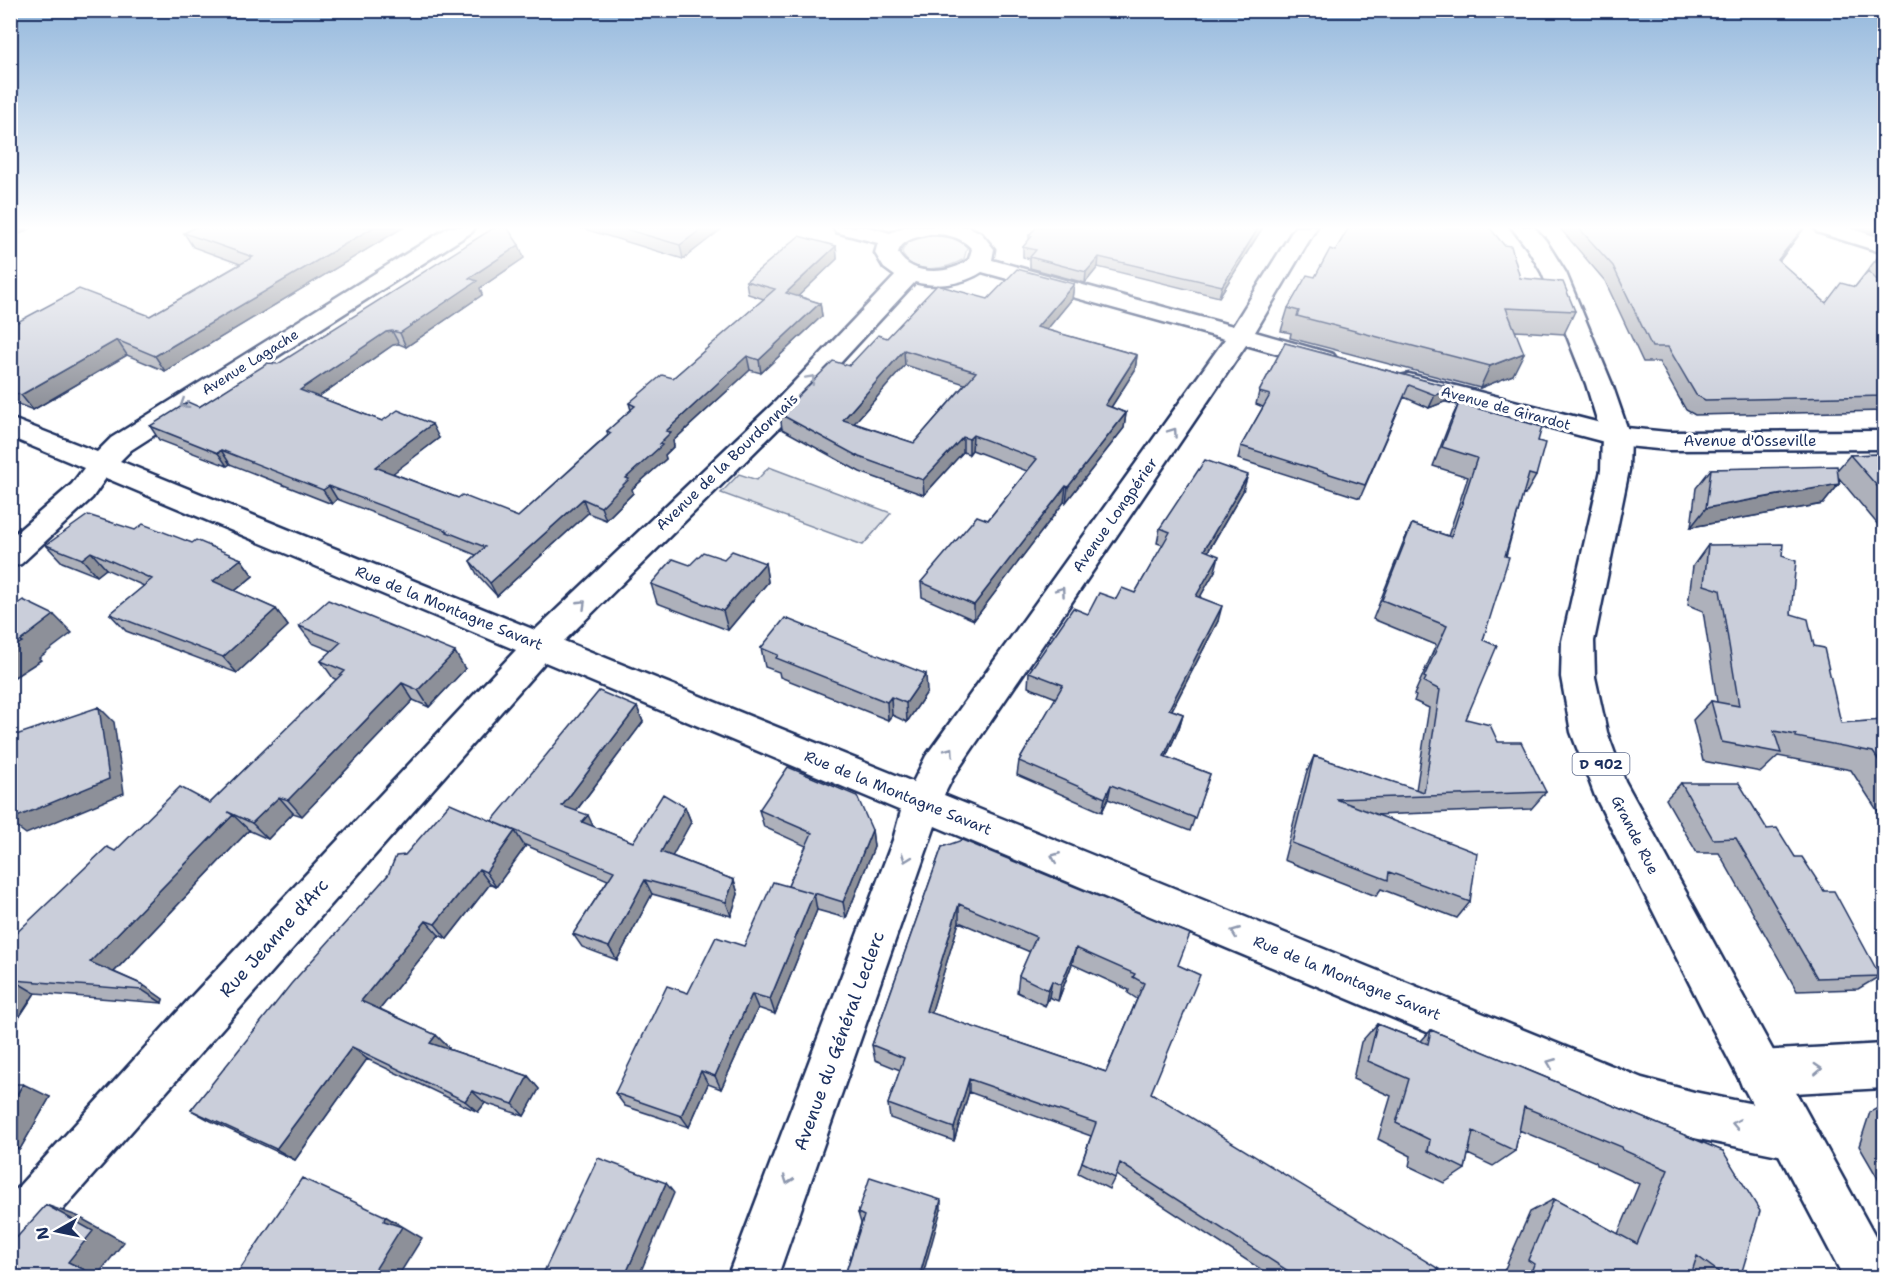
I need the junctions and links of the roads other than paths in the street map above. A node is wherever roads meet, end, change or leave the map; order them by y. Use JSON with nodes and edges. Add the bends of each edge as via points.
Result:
{"nodes":[{"id":1,"x":369,"y":287,"type":"edge"},
{"id":2,"x":898,"y":287,"type":"edge"},
{"id":3,"x":1063,"y":287,"type":"edge"},
{"id":4,"x":1270,"y":287,"type":"edge"},
{"id":5,"x":1560,"y":287,"type":"edge"},
{"id":6,"x":1240,"y":336,"type":"junction"},
{"id":7,"x":1346,"y":364,"type":"edge"},
{"id":8,"x":1390,"y":377,"type":"edge"},
{"id":9,"x":10,"y":427,"type":"edge"},
{"id":10,"x":1616,"y":436,"type":"junction"},
{"id":11,"x":1884,"y":440,"type":"edge"},
{"id":12,"x":102,"y":463,"type":"junction"},
{"id":13,"x":10,"y":556,"type":"edge"},
{"id":14,"x":540,"y":645,"type":"junction"},
{"id":15,"x":922,"y":802,"type":"junction"},
{"id":16,"x":1884,"y":1066,"type":"edge"},
{"id":17,"x":1759,"y":1073,"type":"junction"},
{"id":18,"x":1793,"y":1135,"type":"junction"},
{"id":19,"x":10,"y":1233,"type":"edge"},
{"id":20,"x":1862,"y":1273,"type":"edge"},
{"id":21,"x":752,"y":1278,"type":"edge"}],
"edges":[{"from":1,"to":12,"type":"street","name":"Avenue Lagache","one_way":true,"via":[[121,444]]},
{"from":14,"to":2,"type":"street","name":"Avenue de la Bourdonnais","one_way":true,"via":[[785,407]]},
{"from":3,"to":6,"type":"street"},
{"from":4,"to":6,"type":"street","name":"Avenue Longpérier"},
{"from":5,"to":10,"type":"street","name":"Grande Rue","number":"D 902"},
{"from":6,"to":7,"type":"street"},
{"from":15,"to":6,"type":"street","name":"Avenue Longpérier","one_way":true,"via":[[939,766]]},
{"from":8,"to":10,"type":"street","name":"Avenue de Girardot"},
{"from":9,"to":12,"type":"street","name":"Rue de la Montagne Savart"},
{"from":10,"to":11,"type":"street","name":"Avenue d'Osseville","via":[[1677,441]]},
{"from":10,"to":17,"type":"street","name":"Grande Rue","number":"D 902","via":[[1615,470],[1578,641],[1582,705],[1608,785]]},
{"from":12,"to":13,"type":"street","name":"Avenue Lagache","via":[[82,491]]},
{"from":12,"to":14,"type":"street","name":"Rue de la Montagne Savart"},
{"from":14,"to":15,"type":"street","name":"Rue de la Montagne Savart"},
{"from":14,"to":19,"type":"street","name":"Rue Jeanne d'Arc"},
{"from":18,"to":15,"type":"street","name":"Rue de la Montagne Savart","one_way":true,"via":[[1642,1100]]},
{"from":15,"to":21,"type":"street","name":"Avenue du Général Leclerc","one_way":true,"via":[[912,840]]},
{"from":17,"to":16,"type":"street","one_way":true},
{"from":17,"to":18,"type":"street","name":"Grande Rue","number":"D 902"},
{"from":18,"to":20,"type":"street","name":"Grande Rue","number":"D 902"}]}
